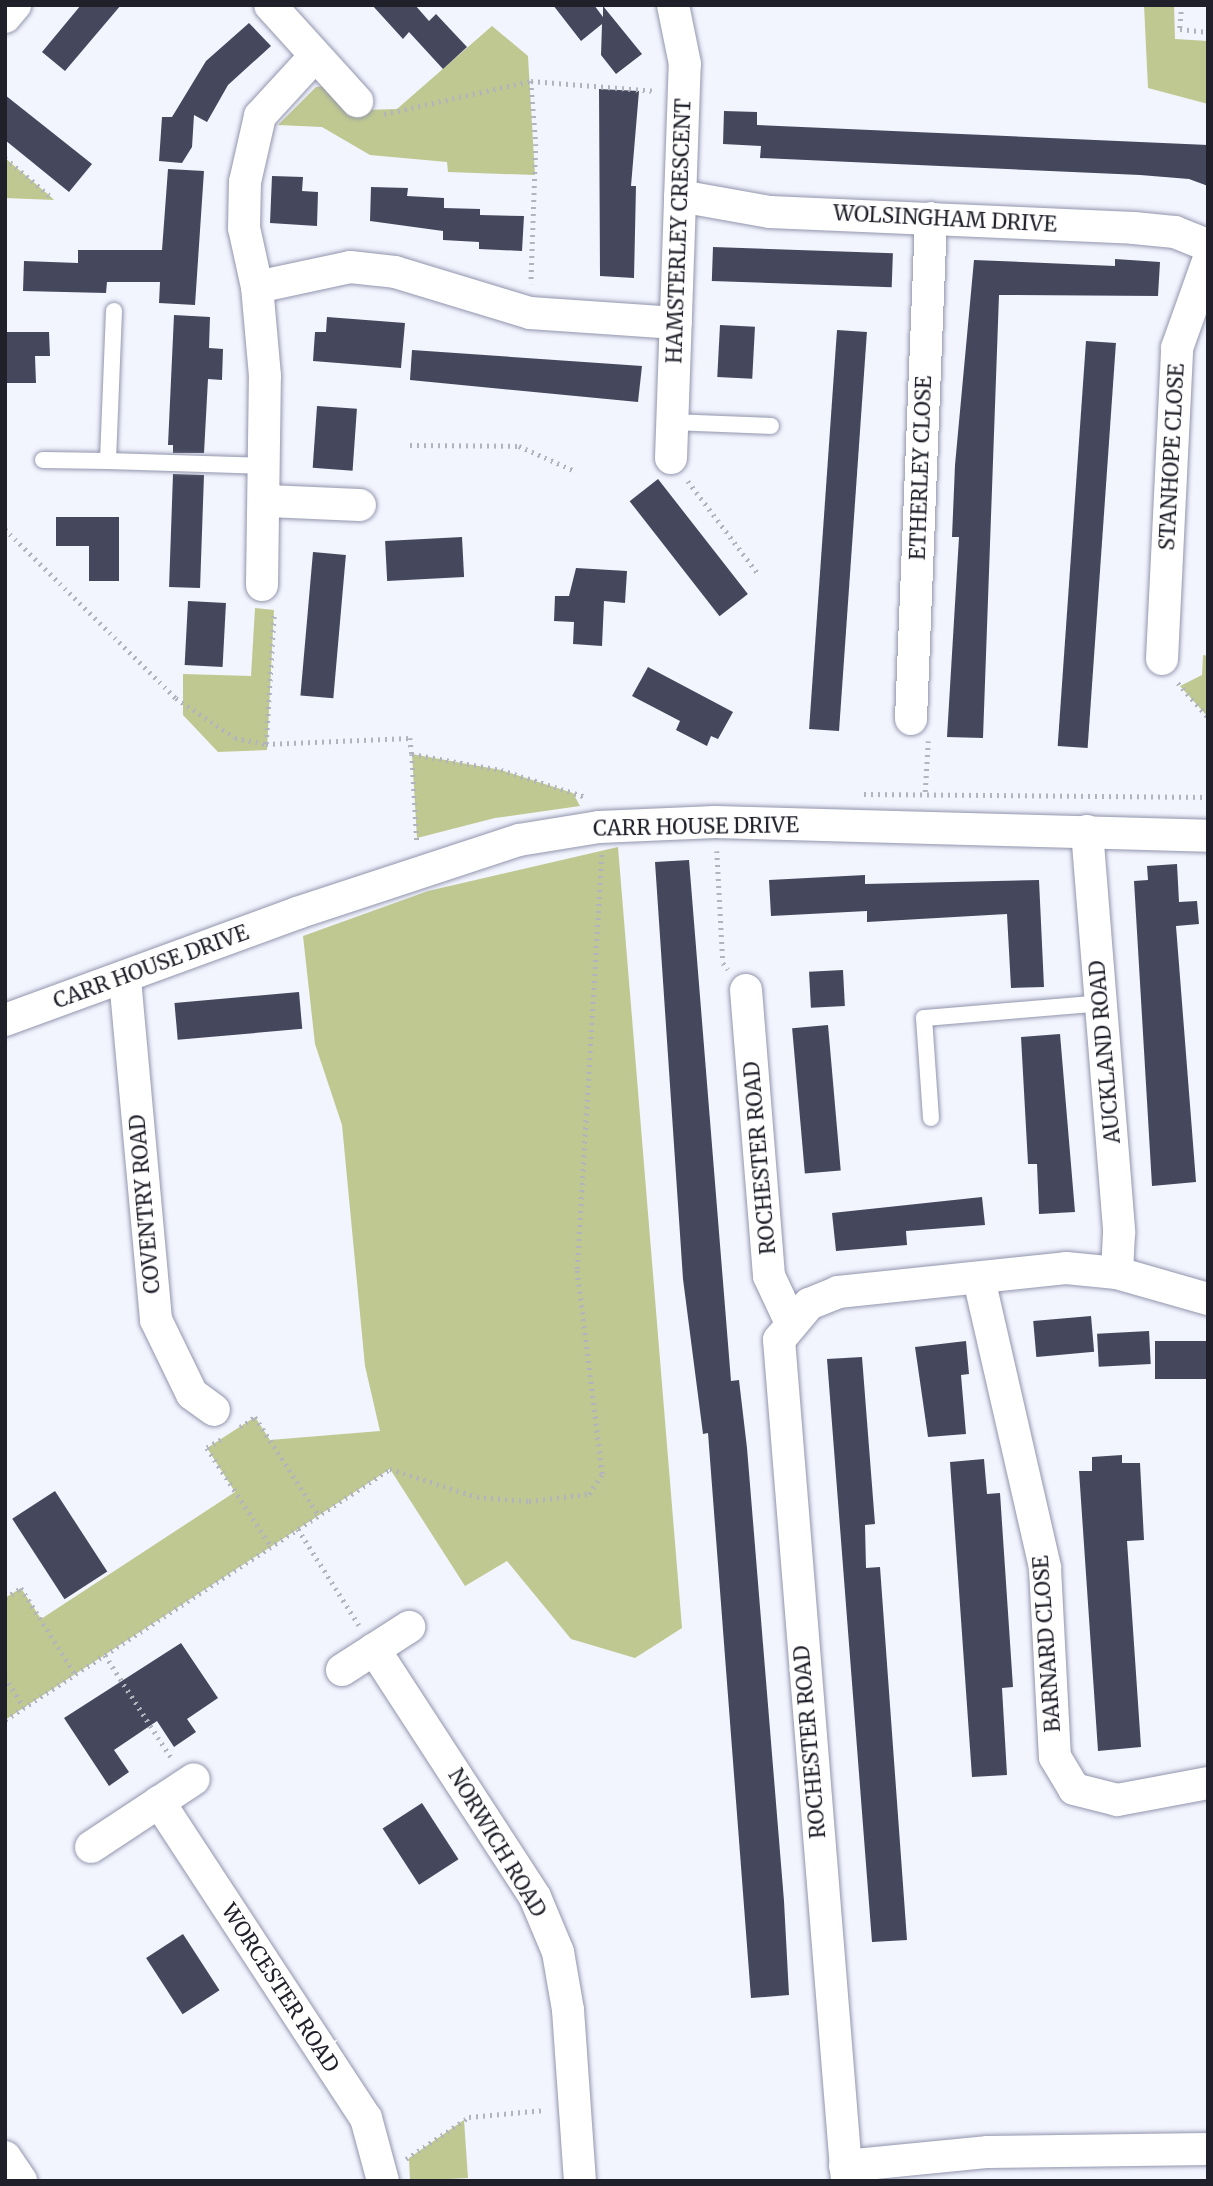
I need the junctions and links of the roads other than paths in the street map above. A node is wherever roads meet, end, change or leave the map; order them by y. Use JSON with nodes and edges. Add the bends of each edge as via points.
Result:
{"nodes":[{"id":1,"x":15,"y":5,"type":"edge"},
{"id":2,"x":270,"y":5,"type":"edge"},
{"id":3,"x":673,"y":5,"type":"edge"},
{"id":4,"x":5,"y":17,"type":"edge"},
{"id":5,"x":314,"y":57,"type":"junction"},
{"id":6,"x":357,"y":101,"type":"road end"},
{"id":7,"x":680,"y":196,"type":"junction"},
{"id":8,"x":931,"y":218,"type":"junction"},
{"id":9,"x":1208,"y":245,"type":"edge"},
{"id":10,"x":1208,"y":261,"type":"edge"},
{"id":11,"x":257,"y":286,"type":"junction"},
{"id":12,"x":114,"y":311,"type":"dead end"},
{"id":13,"x":676,"y":323,"type":"junction"},
{"id":14,"x":673,"y":422,"type":"junction"},
{"id":15,"x":771,"y":426,"type":"dead end"},
{"id":16,"x":671,"y":458,"type":"road end"},
{"id":17,"x":43,"y":460,"type":"dead end"},
{"id":18,"x":108,"y":461,"type":"junction"},
{"id":19,"x":268,"y":466,"type":"junction"},
{"id":20,"x":267,"y":501,"type":"junction"},
{"id":21,"x":360,"y":505,"type":"dead end"},
{"id":22,"x":262,"y":585,"type":"road end"},
{"id":23,"x":1162,"y":659,"type":"road end"},
{"id":24,"x":911,"y":719,"type":"road end"},
{"id":25,"x":1087,"y":831,"type":"junction"},
{"id":26,"x":1208,"y":836,"type":"edge"},
{"id":27,"x":125,"y":979,"type":"junction"},
{"id":28,"x":746,"y":990,"type":"road end"},
{"id":29,"x":1101,"y":1003,"type":"junction"},
{"id":30,"x":5,"y":1020,"type":"edge"},
{"id":31,"x":931,"y":1118,"type":"dead end"},
{"id":32,"x":1117,"y":1273,"type":"junction"},
{"id":33,"x":979,"y":1279,"type":"junction"},
{"id":34,"x":1208,"y":1299,"type":"edge"},
{"id":35,"x":790,"y":1321,"type":"junction"},
{"id":36,"x":214,"y":1410,"type":"dead end"},
{"id":37,"x":409,"y":1626,"type":"dead end"},
{"id":38,"x":374,"y":1649,"type":"junction"},
{"id":39,"x":342,"y":1670,"type":"dead end"},
{"id":40,"x":190,"y":1781,"type":"road end"},
{"id":41,"x":1208,"y":1783,"type":"edge"},
{"id":42,"x":159,"y":1802,"type":"junction"},
{"id":43,"x":92,"y":1846,"type":"dead end"},
{"id":44,"x":1208,"y":2149,"type":"edge"},
{"id":45,"x":846,"y":2173,"type":"edge"},
{"id":46,"x":384,"y":2177,"type":"edge"},
{"id":47,"x":580,"y":2181,"type":"edge"}],
"edges":[{"from":1,"to":4,"type":"street"},
{"from":2,"to":5,"type":"street"},
{"from":3,"to":7,"type":"street","name":"HAMSTERLEY CRESCENT","via":[[685,64]]},
{"from":5,"to":6,"type":"street"},
{"from":5,"to":11,"type":"street","via":[[260,116],[249,151],[244,228]]},
{"from":7,"to":8,"type":"street","name":"WOLSINGHAM DRIVE","via":[[770,212]]},
{"from":7,"to":13,"type":"street","name":"HAMSTERLEY CRESCENT"},
{"from":8,"to":9,"type":"street","name":"WOLSINGHAM DRIVE","via":[[1175,232]]},
{"from":8,"to":24,"type":"street","name":"ETHERLEY CLOSE"},
{"from":10,"to":23,"type":"street","name":"STANHOPE CLOSE","via":[[1177,348]]},
{"from":11,"to":13,"type":"street","via":[[350,267],[395,272],[530,313]]},
{"from":11,"to":19,"type":"street"},
{"from":12,"to":18,"type":"lane"},
{"from":13,"to":14,"type":"street","name":"HAMSTERLEY CRESCENT"},
{"from":14,"to":15,"type":"lane"},
{"from":14,"to":16,"type":"street","name":"HAMSTERLEY CRESCENT"},
{"from":17,"to":18,"type":"lane"},
{"from":18,"to":19,"type":"lane"},
{"from":19,"to":20,"type":"street"},
{"from":20,"to":21,"type":"street"},
{"from":20,"to":22,"type":"street"},
{"from":25,"to":26,"type":"street","name":"CARR HOUSE DRIVE"},
{"from":25,"to":27,"type":"street","name":"CARR HOUSE DRIVE","via":[[715,822],[595,813]]},
{"from":25,"to":29,"type":"street","name":"AUCKLAND ROAD"},
{"from":27,"to":30,"type":"street","name":"CARR HOUSE DRIVE"},
{"from":27,"to":36,"type":"street","name":"COVENTRY ROAD","via":[[156,1320],[192,1394]]},
{"from":28,"to":35,"type":"street","name":"ROCHESTER ROAD","via":[[769,1276]]},
{"from":29,"to":31,"type":"lane","via":[[924,1018]]},
{"from":29,"to":32,"type":"street","name":"AUCKLAND ROAD","via":[[1119,1233]]},
{"from":32,"to":33,"type":"street","via":[[1066,1269]]},
{"from":32,"to":34,"type":"street"},
{"from":33,"to":35,"type":"street","via":[[838,1292],[809,1304]]},
{"from":33,"to":41,"type":"street","name":"BARNARD CLOSE","via":[[1045,1568],[1055,1758],[1074,1789],[1117,1800]]},
{"from":35,"to":45,"type":"street","name":"ROCHESTER ROAD","via":[[779,1340],[778,1363]]},
{"from":37,"to":38,"type":"street"},
{"from":38,"to":39,"type":"street"},
{"from":38,"to":47,"type":"street","name":"NORWICH ROAD","via":[[535,1897],[558,1952]]},
{"from":40,"to":42,"type":"street"},
{"from":42,"to":43,"type":"street"},
{"from":42,"to":46,"type":"street","name":"WORCESTER ROAD","via":[[366,2118]]},
{"from":44,"to":45,"type":"street","name":"ROCHESTER ROAD","via":[[988,2152]]}]}
